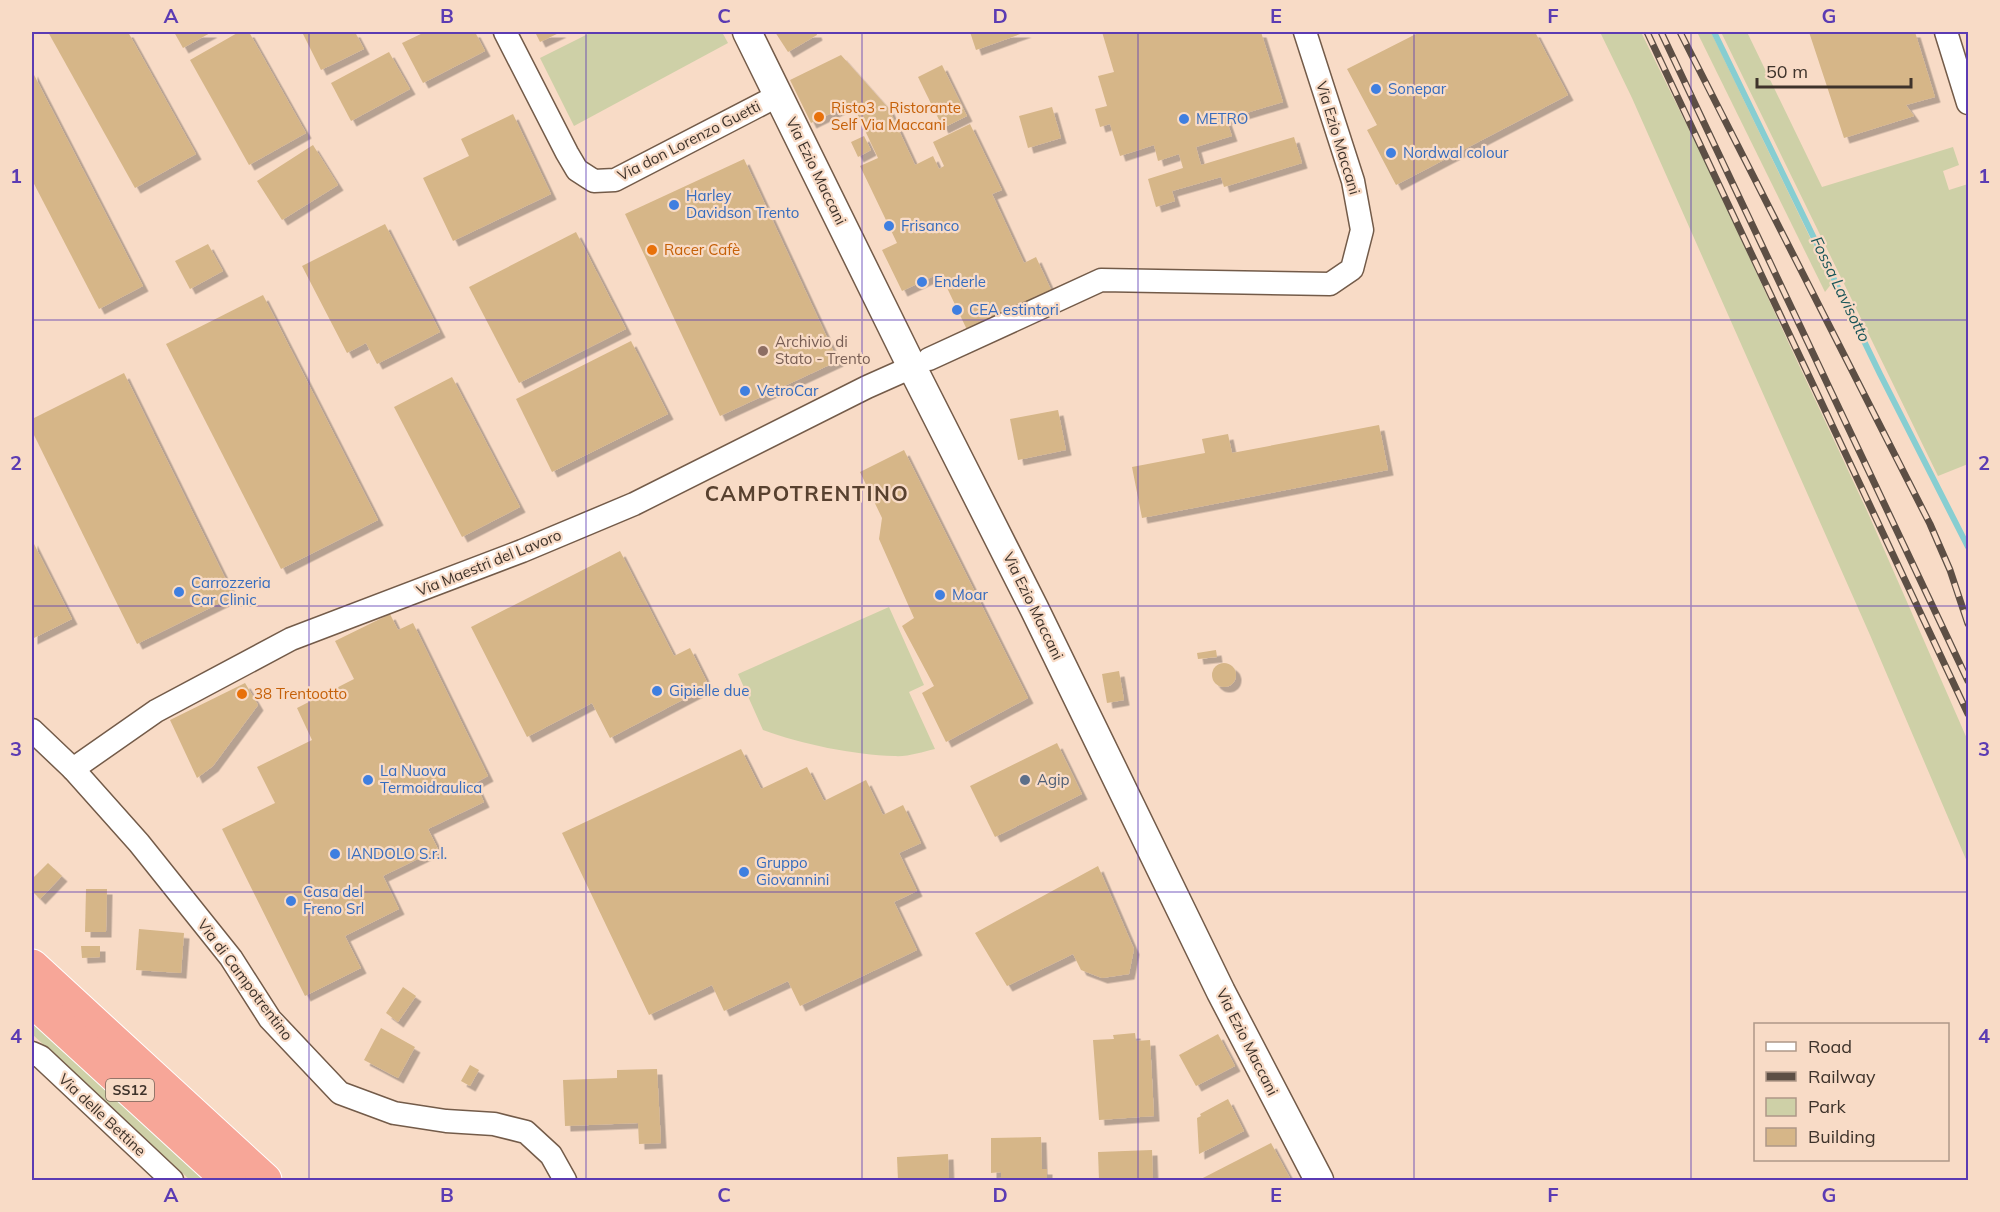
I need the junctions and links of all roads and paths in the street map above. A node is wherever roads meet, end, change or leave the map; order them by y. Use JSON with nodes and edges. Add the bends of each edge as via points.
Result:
{"nodes":[{"id":1,"x":505,"y":32,"type":"edge"},
{"id":2,"x":747,"y":32,"type":"edge"},
{"id":3,"x":1305,"y":32,"type":"edge"},
{"id":4,"x":1946,"y":32,"type":"edge"},
{"id":5,"x":779,"y":95,"type":"junction"},
{"id":6,"x":1968,"y":103,"type":"edge"},
{"id":7,"x":921,"y":363,"type":"junction"},
{"id":8,"x":32,"y":730,"type":"edge"},
{"id":9,"x":73,"y":769,"type":"junction"},
{"id":10,"x":33,"y":974,"type":"edge"},
{"id":11,"x":32,"y":1053,"type":"edge"},
{"id":12,"x":172,"y":1180,"type":"edge"},
{"id":13,"x":229,"y":1180,"type":"edge"},
{"id":14,"x":265,"y":1180,"type":"edge"},
{"id":15,"x":565,"y":1180,"type":"edge"},
{"id":16,"x":1319,"y":1180,"type":"edge"}],
"edges":[{"from":1,"to":5,"type":"street","name":"Via don Lorenzo Guetti","via":[[577,170],[594,181],[615,180]]},
{"from":2,"to":5,"type":"street","name":"Via Ezio Maccani"},
{"from":3,"to":7,"type":"street","name":"Via Ezio Maccani","via":[[1353,181],[1362,230],[1352,269],[1330,284],[1101,280]]},
{"from":4,"to":6,"type":"street"},
{"from":5,"to":7,"type":"street","name":"Via Ezio Maccani"},
{"from":7,"to":9,"type":"street","name":"Via Maestri del Lavoro","via":[[634,504],[291,639],[156,711]]},
{"from":7,"to":16,"type":"street","name":"Via Ezio Maccani","via":[[1034,608],[1221,992]]},
{"from":8,"to":9,"type":"street","name":"Via di Campotrentino"},
{"from":9,"to":15,"type":"street","name":"Via di Campotrentino","via":[[139,843],[231,958],[270,1019],[340,1093],[394,1113],[494,1124],[526,1132],[551,1155]]},
{"from":10,"to":13,"type":"highway","number":"SS12"},
{"from":10,"to":14,"type":"highway","number":"SS12"},
{"from":11,"to":12,"type":"street","name":"Via delle Bettine","via":[[41,1057]]}]}
